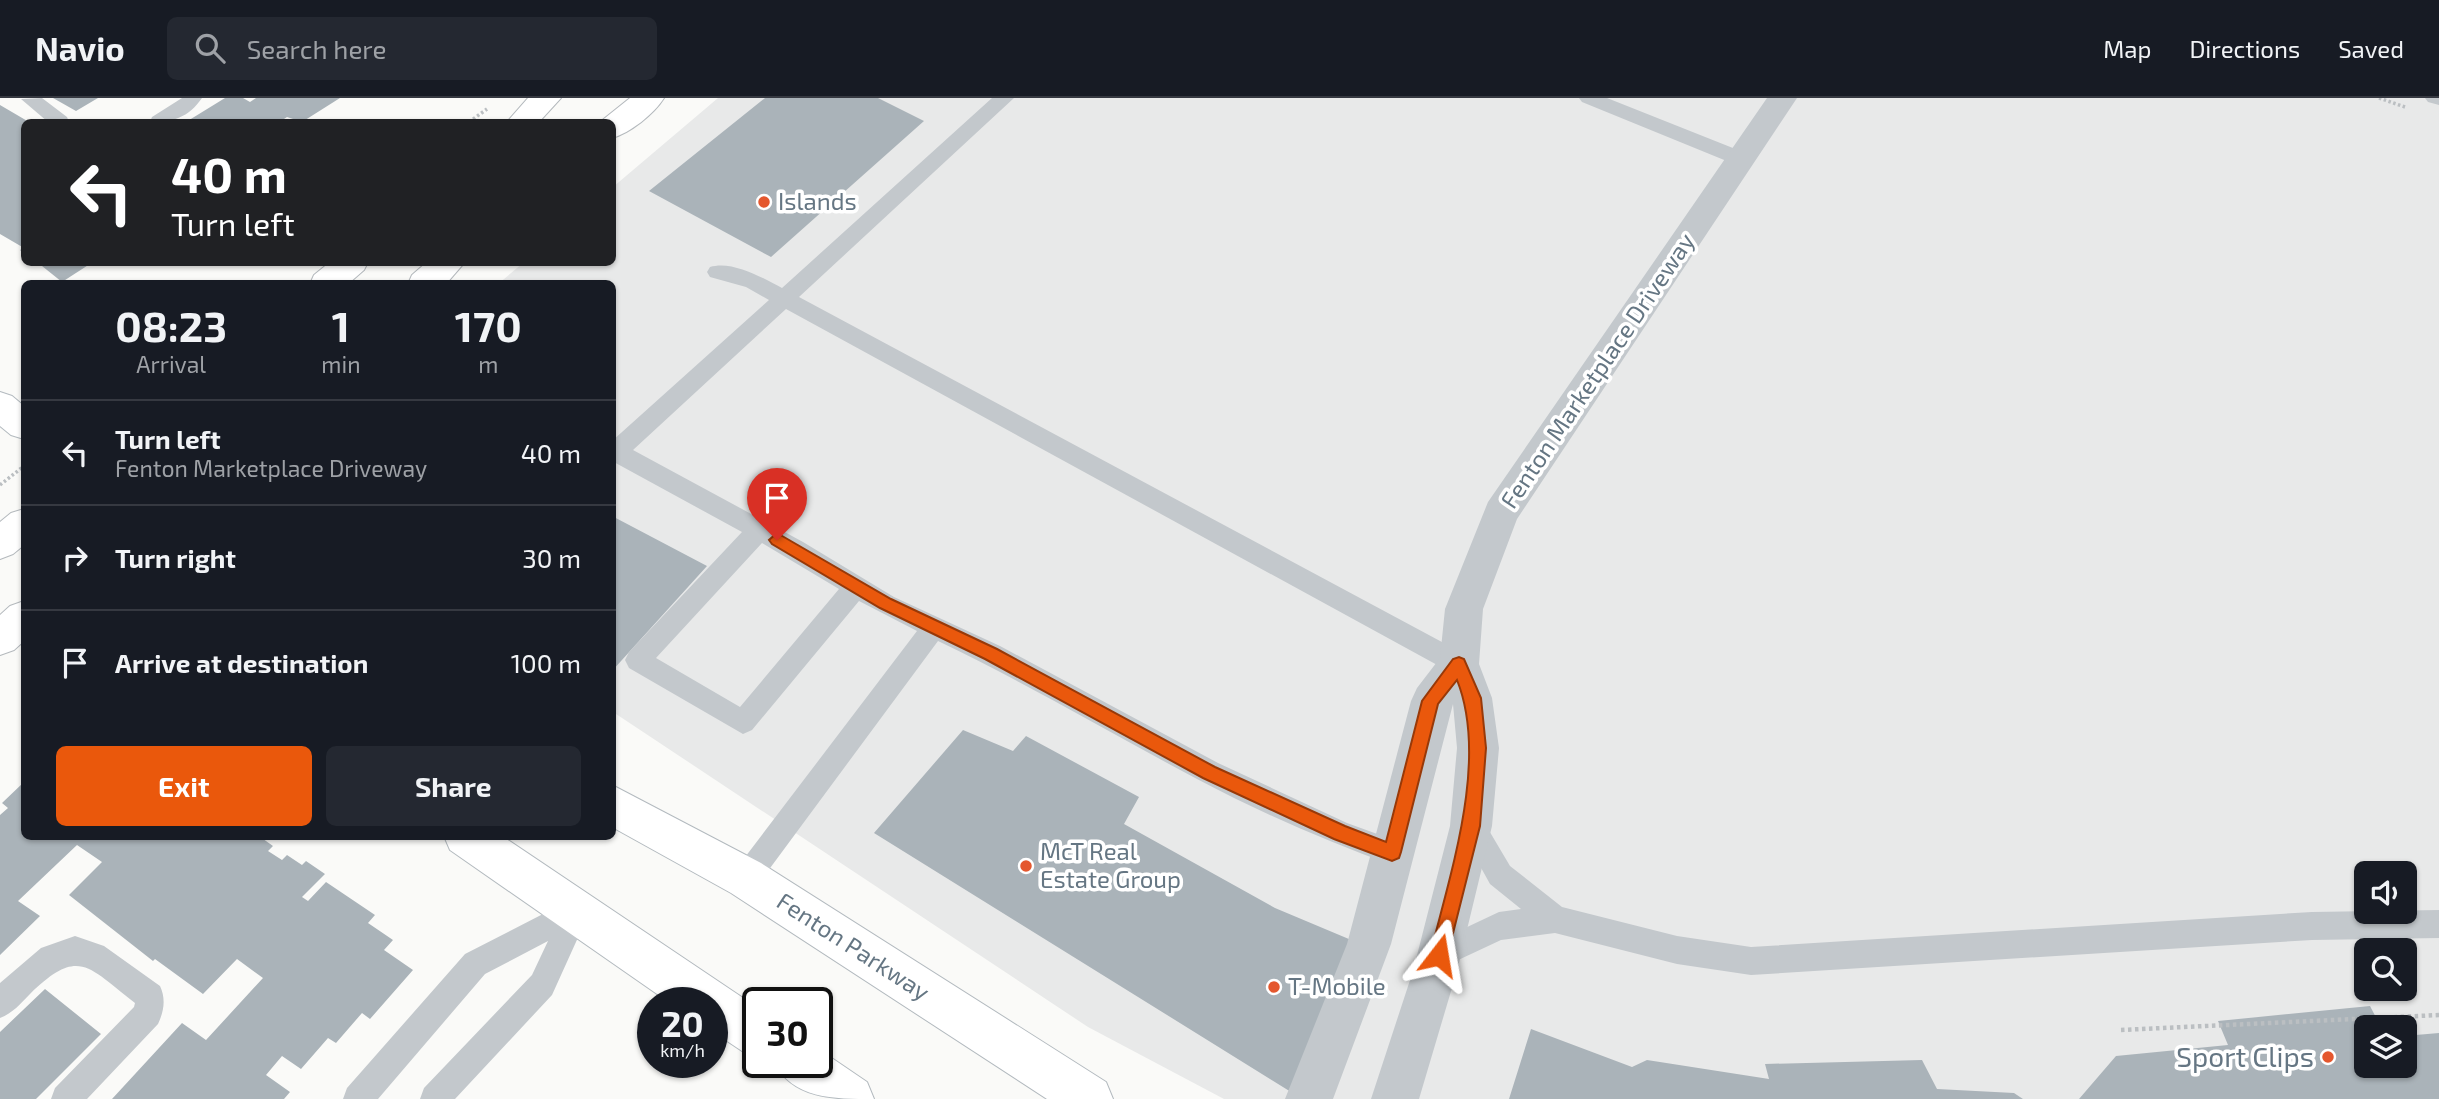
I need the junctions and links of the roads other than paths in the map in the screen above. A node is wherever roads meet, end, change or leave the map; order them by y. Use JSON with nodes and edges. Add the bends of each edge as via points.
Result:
{"nodes":[{"id":1,"x":192,"y":98,"type":"edge"},
{"id":2,"x":547,"y":98,"type":"edge"},
{"id":3,"x":649,"y":98,"type":"edge"},
{"id":4,"x":1004,"y":98,"type":"edge"},
{"id":5,"x":1589,"y":98,"type":"edge"},
{"id":6,"x":1782,"y":98,"type":"edge"},
{"id":7,"x":31,"y":99,"type":"edge"},
{"id":8,"x":56,"y":119,"type":"edge"},
{"id":9,"x":164,"y":119,"type":"edge"},
{"id":10,"x":525,"y":119,"type":"edge"},
{"id":11,"x":616,"y":125,"type":"edge"},
{"id":12,"x":1741,"y":159,"type":"junction"},
{"id":13,"x":347,"y":266,"type":"edge"},
{"id":14,"x":444,"y":266,"type":"edge"},
{"id":15,"x":717,"y":272,"type":"dead end"},
{"id":16,"x":331,"y":280,"type":"edge"},
{"id":17,"x":429,"y":280,"type":"edge"},
{"id":18,"x":785,"y":298,"type":"junction"},
{"id":19,"x":0,"y":406,"type":"edge"},
{"id":20,"x":21,"y":423,"type":"edge"},
{"id":21,"x":616,"y":449,"type":"edge"},
{"id":22,"x":616,"y":452,"type":"edge"},
{"id":23,"x":759,"y":530,"type":"junction"},
{"id":24,"x":856,"y":586,"type":"junction"},
{"id":25,"x":21,"y":620,"type":"edge"},
{"id":26,"x":934,"y":627,"type":"junction"},
{"id":27,"x":0,"y":638,"type":"edge"},
{"id":28,"x":1459,"y":664,"type":"junction"},
{"id":29,"x":616,"y":806,"type":"edge"},
{"id":30,"x":1471,"y":826,"type":"junction"},
{"id":31,"x":471,"y":840,"type":"edge"},
{"id":32,"x":1392,"y":852,"type":"junction"},
{"id":33,"x":746,"y":878,"type":"junction"},
{"id":34,"x":576,"y":911,"type":"junction"},
{"id":35,"x":1555,"y":919,"type":"junction"},
{"id":36,"x":2439,"y":924,"type":"edge"},
{"id":37,"x":1439,"y":955,"type":"junction"},
{"id":38,"x":688,"y":987,"type":"edge"},
{"id":39,"x":0,"y":1004,"type":"edge"},
{"id":40,"x":820,"y":1078,"type":"edge"},
{"id":41,"x":66,"y":1099,"type":"edge"},
{"id":42,"x":358,"y":1099,"type":"edge"},
{"id":43,"x":435,"y":1099,"type":"edge"},
{"id":44,"x":850,"y":1099,"type":"edge"},
{"id":45,"x":1089,"y":1099,"type":"edge"},
{"id":46,"x":1309,"y":1099,"type":"edge"},
{"id":47,"x":1395,"y":1099,"type":"edge"}],
"edges":[{"from":1,"to":9,"type":"lane"},
{"from":2,"to":10,"type":"main road"},
{"from":3,"to":11,"type":"main road"},
{"from":4,"to":18,"type":"lane"},
{"from":5,"to":12,"type":"lane"},
{"from":6,"to":12,"type":"street","name":"Fenton Marketplace Driveway"},
{"from":7,"to":8,"type":"lane"},
{"from":12,"to":28,"type":"street","name":"Fenton Marketplace Driveway","via":[[1501,513],[1464,609]]},
{"from":13,"to":16,"type":"main road"},
{"from":14,"to":17,"type":"main road"},
{"from":15,"to":18,"type":"lane","via":[[752,281]]},
{"from":18,"to":21,"type":"lane"},
{"from":18,"to":28,"type":"lane"},
{"from":19,"to":20,"type":"main road"},
{"from":22,"to":23,"type":"lane"},
{"from":23,"to":24,"type":"lane"},
{"from":23,"to":24,"type":"lane","via":[[638,660],[743,722]]},
{"from":24,"to":26,"type":"lane"},
{"from":25,"to":27,"type":"main road"},
{"from":26,"to":32,"type":"lane","via":[[1209,772]]},
{"from":26,"to":33,"type":"lane"},
{"from":28,"to":30,"type":"street","name":"Fenton Marketplace Driveway","via":[[1472,698],[1478,748]]},
{"from":28,"to":32,"type":"street","via":[[1431,701]]},
{"from":29,"to":33,"type":"main road","name":"Fenton Parkway"},
{"from":30,"to":35,"type":"lane","via":[[1500,875]]},
{"from":30,"to":37,"type":"street","name":"Fenton Marketplace Driveway"},
{"from":31,"to":34,"type":"main road"},
{"from":32,"to":46,"type":"street","via":[[1369,944]]},
{"from":33,"to":45,"type":"main road","name":"Fenton Parkway"},
{"from":34,"to":38,"type":"main road"},
{"from":34,"to":42,"type":"lane","via":[[475,964]]},
{"from":34,"to":43,"type":"lane","via":[[542,985]]},
{"from":35,"to":36,"type":"lane","via":[[1677,950],[1751,961],[2312,926]]},
{"from":35,"to":37,"type":"lane","via":[[1499,926]]},
{"from":37,"to":47,"type":"street","name":"Fenton Marketplace Driveway"},
{"from":39,"to":41,"type":"lane","via":[[37,968],[61,953],[84,951],[150,996],[148,1014]]},
{"from":40,"to":44,"type":"main road"}]}
